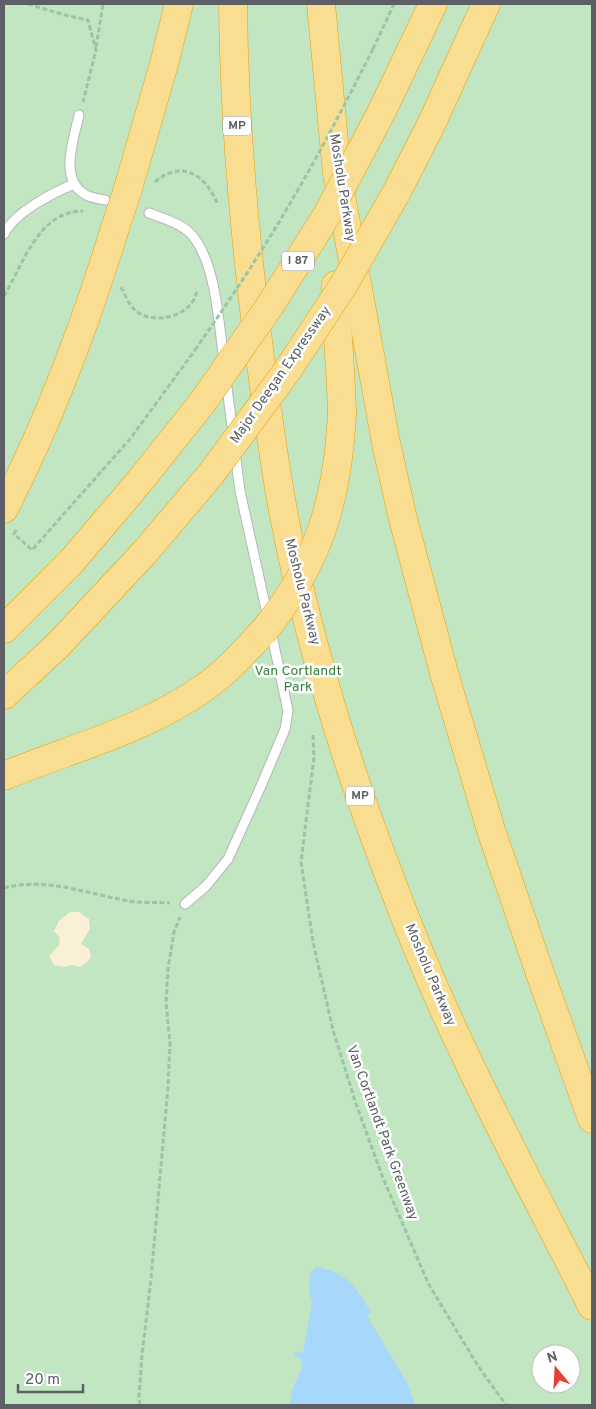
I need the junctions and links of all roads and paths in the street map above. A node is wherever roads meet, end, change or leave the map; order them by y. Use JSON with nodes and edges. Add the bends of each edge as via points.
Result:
{"nodes":[{"id":1,"x":28,"y":4,"type":"edge"},
{"id":2,"x":103,"y":4,"type":"edge"},
{"id":3,"x":179,"y":4,"type":"edge"},
{"id":4,"x":233,"y":4,"type":"edge"},
{"id":5,"x":321,"y":4,"type":"edge"},
{"id":6,"x":394,"y":4,"type":"edge"},
{"id":7,"x":434,"y":4,"type":"edge"},
{"id":8,"x":486,"y":4,"type":"edge"},
{"id":9,"x":96,"y":50,"type":"junction"},
{"id":10,"x":79,"y":115,"type":"joint"},
{"id":11,"x":337,"y":173,"type":"junction"},
{"id":12,"x":74,"y":184,"type":"junction"},
{"id":13,"x":128,"y":193,"type":"junction"},
{"id":14,"x":218,"y":209,"type":"dead end"},
{"id":15,"x":90,"y":211,"type":"dead end"},
{"id":16,"x":149,"y":213,"type":"dead end"},
{"id":17,"x":4,"y":234,"type":"edge"},
{"id":18,"x":198,"y":286,"type":"dead end"},
{"id":19,"x":116,"y":291,"type":"dead end"},
{"id":20,"x":229,"y":294,"type":"dead end"},
{"id":21,"x":4,"y":296,"type":"edge"},
{"id":22,"x":230,"y":304,"type":"dead end"},
{"id":23,"x":11,"y":518,"type":"edge"},
{"id":24,"x":4,"y":629,"type":"edge"},
{"id":25,"x":4,"y":695,"type":"edge"},
{"id":26,"x":310,"y":727,"type":"dead end"},
{"id":27,"x":4,"y":776,"type":"edge"},
{"id":28,"x":4,"y":888,"type":"edge"},
{"id":29,"x":185,"y":904,"type":"junction"},
{"id":30,"x":592,"y":1118,"type":"edge"},
{"id":31,"x":592,"y":1306,"type":"edge"},
{"id":32,"x":140,"y":1405,"type":"edge"},
{"id":33,"x":506,"y":1405,"type":"edge"}],
"edges":[{"from":1,"to":9,"type":"path","via":[[88,20]]},
{"from":2,"to":9,"type":"path"},
{"from":3,"to":13,"type":"highway"},
{"from":4,"to":31,"type":"highway","name":"Mosholu Parkway","number":"MP","via":[[242,199],[268,423],[287,528],[327,692],[376,840],[434,987],[467,1060]]},
{"from":5,"to":11,"type":"highway","name":"Mosholu Parkway"},
{"from":6,"to":23,"type":"path","bridge":true,"via":[[292,202],[240,285],[130,438],[32,550],[14,534]]},
{"from":7,"to":24,"type":"highway","number":"I 87","bridge":true,"via":[[326,215],[272,304],[202,404],[139,482],[72,560]]},
{"from":8,"to":25,"type":"highway","name":"Major Deegan Expressway","bridge":true,"via":[[395,195],[343,286],[287,371],[211,474],[145,552],[58,645]]},
{"from":9,"to":10,"type":"path"},
{"from":10,"to":12,"type":"lane","via":[[70,171]]},
{"from":11,"to":27,"type":"highway","bridge":true,"via":[[336,318],[342,382],[337,474],[319,538],[302,577],[263,632],[207,686],[136,726]]},
{"from":11,"to":30,"type":"highway","name":"Mosholu Parkway","via":[[386,443],[422,596],[509,884]]},
{"from":12,"to":13,"type":"lane","via":[[86,195]]},
{"from":12,"to":17,"type":"lane","via":[[50,194],[8,226]]},
{"from":13,"to":14,"type":"path","via":[[154,184],[173,171],[188,171],[210,189]]},
{"from":13,"to":23,"type":"highway","bridge":true,"via":[[60,384],[25,467]]},
{"from":15,"to":21,"type":"path","via":[[67,214],[42,230]]},
{"from":16,"to":29,"type":"lane","via":[[187,230],[200,245],[207,264],[216,304],[240,491],[288,711],[285,729],[228,859],[206,886]]},
{"from":18,"to":19,"type":"path","via":[[192,302],[184,310],[156,318],[146,317],[135,310],[118,282]]},
{"from":20,"to":22,"type":"path"},
{"from":26,"to":33,"type":"path","name":"Van Cortlandt Park Greenway","via":[[314,757],[301,862],[313,942],[333,1030],[383,1178],[428,1283],[478,1366]]},
{"from":28,"to":29,"type":"path","via":[[49,885],[136,902]]},
{"from":29,"to":32,"type":"path","via":[[174,932],[168,968],[168,1088]]}]}
